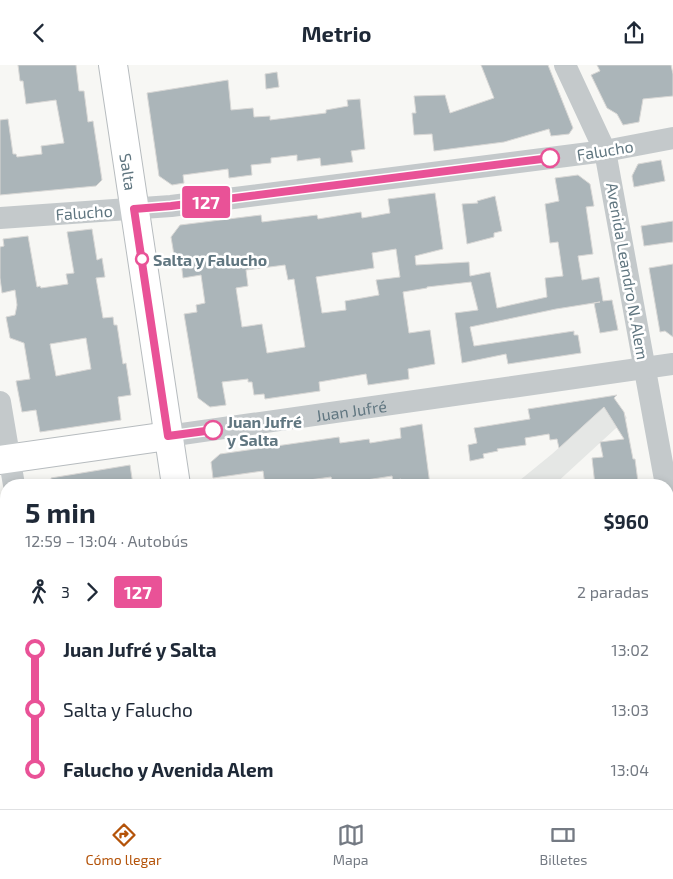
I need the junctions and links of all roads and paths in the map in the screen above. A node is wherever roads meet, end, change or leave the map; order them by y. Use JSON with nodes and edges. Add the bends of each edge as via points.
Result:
{"nodes":[{"id":1,"x":112,"y":65,"type":"edge"},
{"id":2,"x":564,"y":65,"type":"edge"},
{"id":3,"x":673,"y":138,"type":"edge"},
{"id":4,"x":605,"y":151,"type":"junction"},
{"id":5,"x":134,"y":209,"type":"junction"},
{"id":6,"x":0,"y":218,"type":"edge"},
{"id":7,"x":673,"y":364,"type":"edge"},
{"id":8,"x":645,"y":368,"type":"junction"},
{"id":9,"x":0,"y":402,"type":"edge"},
{"id":10,"x":168,"y":436,"type":"junction"},
{"id":11,"x":5,"y":459,"type":"edge"},
{"id":12,"x":12,"y":479,"type":"edge"},
{"id":13,"x":175,"y":479,"type":"edge"},
{"id":14,"x":665,"y":479,"type":"edge"}],
"edges":[{"from":1,"to":5,"type":"main road","name":"Salta"},
{"from":2,"to":4,"type":"street","name":"Avenida Leandro N. Alem"},
{"from":3,"to":4,"type":"street","name":"Falucho"},
{"from":4,"to":5,"type":"street","name":"Falucho"},
{"from":4,"to":8,"type":"street","name":"Avenida Leandro N. Alem"},
{"from":5,"to":6,"type":"street","name":"Falucho"},
{"from":5,"to":10,"type":"main road","name":"Salta"},
{"from":7,"to":8,"type":"street","name":"Juan Jufré"},
{"from":8,"to":10,"type":"street","name":"Juan Jufré"},
{"from":8,"to":14,"type":"street","name":"Avenida Leandro N. Alem"},
{"from":9,"to":11,"type":"street"},
{"from":10,"to":11,"type":"main road","name":"Juan Jufré"},
{"from":10,"to":13,"type":"main road","name":"Salta"},
{"from":11,"to":12,"type":"street"}]}
